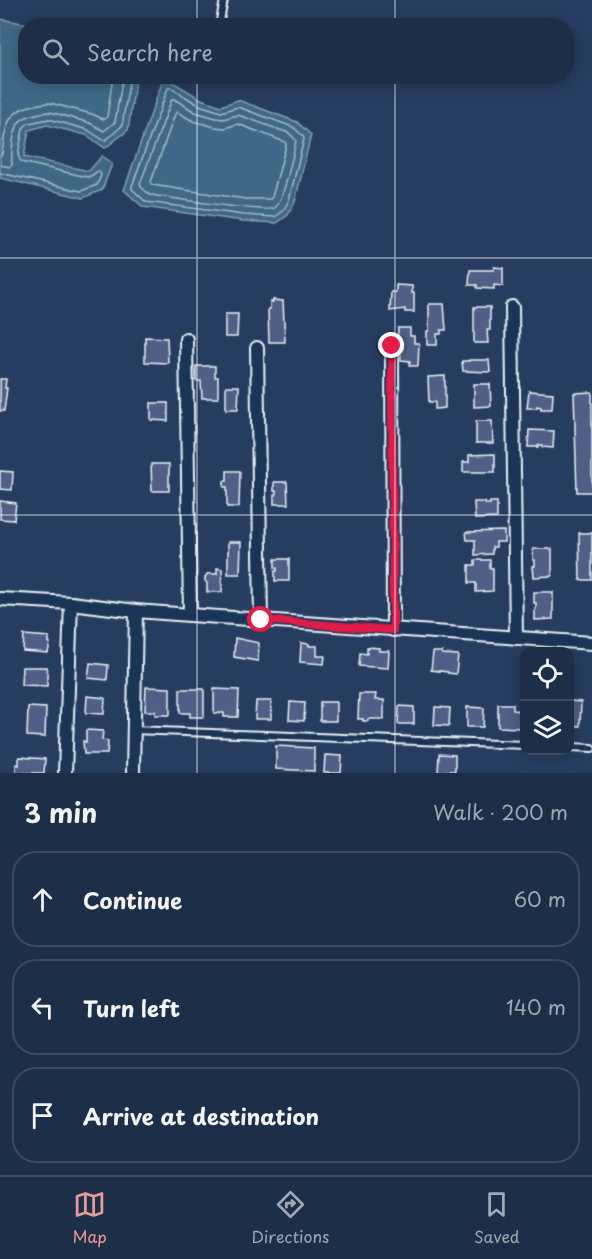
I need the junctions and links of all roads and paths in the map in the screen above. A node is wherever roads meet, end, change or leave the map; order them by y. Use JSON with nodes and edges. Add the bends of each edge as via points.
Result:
{"nodes":[{"id":1,"x":224,"y":0,"type":"edge"},
{"id":2,"x":221,"y":18,"type":"edge"},
{"id":3,"x":512,"y":307,"type":"dead end"},
{"id":4,"x":186,"y":339,"type":"dead end"},
{"id":5,"x":392,"y":346,"type":"dead end"},
{"id":6,"x":257,"y":348,"type":"dead end"},
{"id":7,"x":0,"y":599,"type":"edge"},
{"id":8,"x":71,"y":603,"type":"junction"},
{"id":9,"x":136,"y":610,"type":"junction"},
{"id":10,"x":190,"y":615,"type":"junction"},
{"id":11,"x":261,"y":620,"type":"junction"},
{"id":12,"x":393,"y":630,"type":"junction"},
{"id":13,"x":516,"y":638,"type":"junction"},
{"id":14,"x":592,"y":644,"type":"edge"},
{"id":15,"x":133,"y":730,"type":"junction"},
{"id":16,"x":520,"y":745,"type":"edge"},
{"id":17,"x":574,"y":747,"type":"edge"},
{"id":18,"x":592,"y":748,"type":"edge"},
{"id":19,"x":65,"y":773,"type":"edge"},
{"id":20,"x":133,"y":773,"type":"edge"}],
"edges":[{"from":1,"to":2,"type":"lane"},
{"from":3,"to":13,"type":"street"},
{"from":4,"to":10,"type":"street"},
{"from":5,"to":12,"type":"street"},
{"from":6,"to":11,"type":"street"},
{"from":7,"to":8,"type":"street"},
{"from":8,"to":9,"type":"street"},
{"from":8,"to":19,"type":"street"},
{"from":9,"to":10,"type":"street"},
{"from":9,"to":15,"type":"street"},
{"from":10,"to":11,"type":"street"},
{"from":11,"to":12,"type":"street"},
{"from":12,"to":13,"type":"street"},
{"from":13,"to":14,"type":"street"},
{"from":15,"to":16,"type":"lane"},
{"from":15,"to":20,"type":"street"},
{"from":17,"to":18,"type":"lane"}]}
